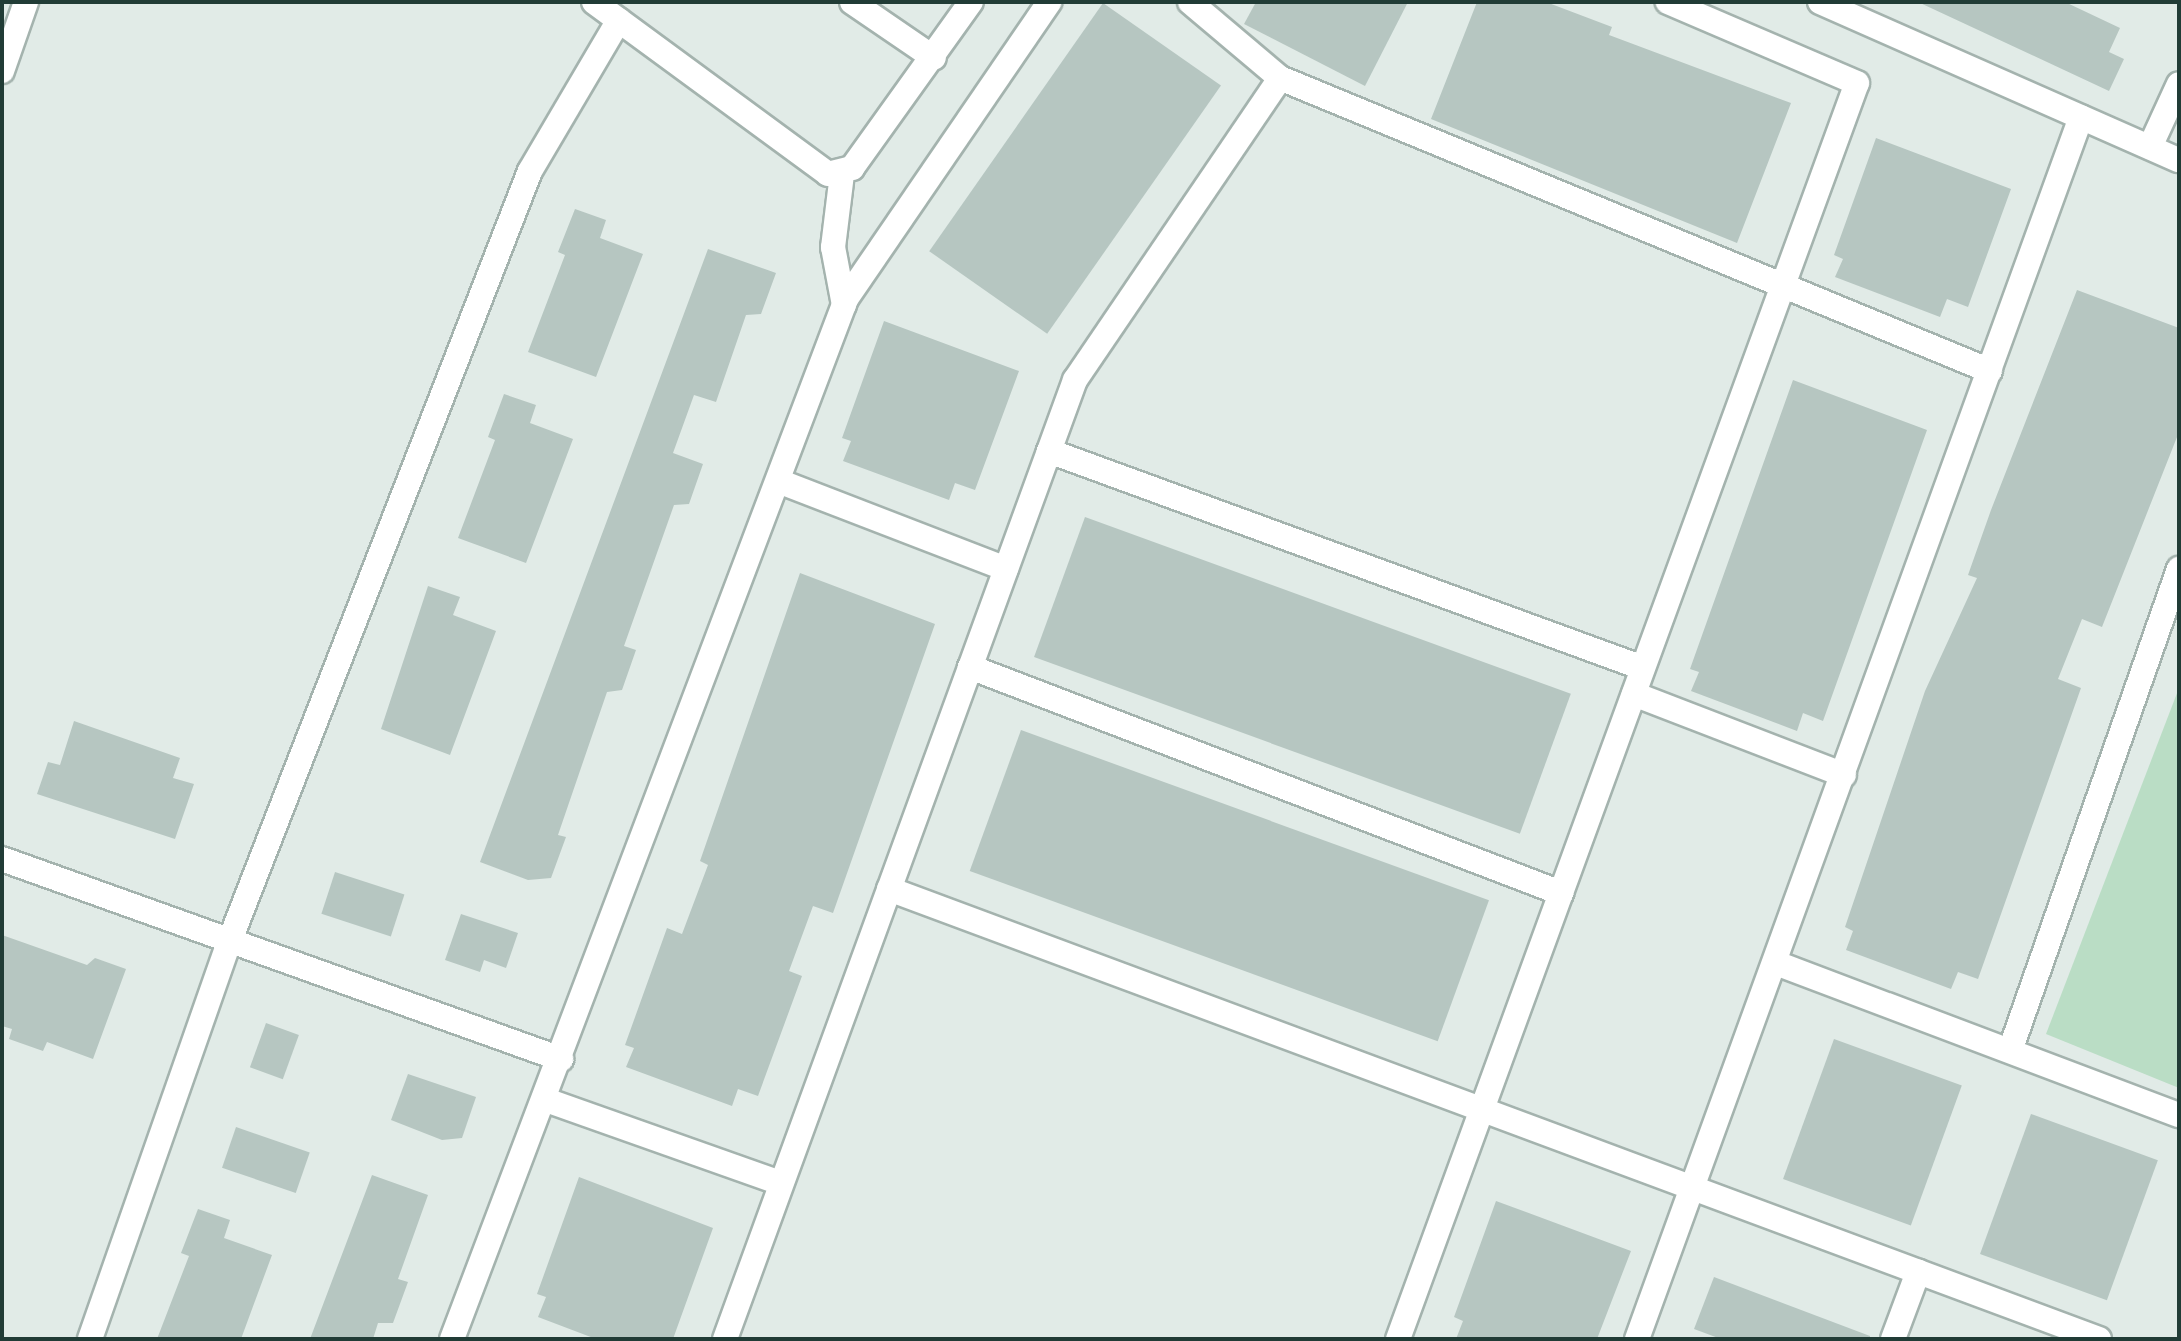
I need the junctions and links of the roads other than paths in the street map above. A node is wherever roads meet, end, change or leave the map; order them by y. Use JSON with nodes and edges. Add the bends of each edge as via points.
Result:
{"nodes":[{"id":1,"x":26,"y":2,"type":"edge"},
{"id":2,"x":594,"y":2,"type":"edge"},
{"id":3,"x":852,"y":2,"type":"edge"},
{"id":4,"x":971,"y":2,"type":"edge"},
{"id":5,"x":1049,"y":2,"type":"edge"},
{"id":6,"x":1190,"y":2,"type":"edge"},
{"id":7,"x":1668,"y":2,"type":"edge"},
{"id":8,"x":1820,"y":2,"type":"edge"},
{"id":9,"x":619,"y":20,"type":"junction"},
{"id":10,"x":934,"y":58,"type":"junction"},
{"id":11,"x":2,"y":71,"type":"edge"},
{"id":12,"x":1280,"y":78,"type":"junction"},
{"id":13,"x":2179,"y":84,"type":"edge"},
{"id":14,"x":2081,"y":117,"type":"junction"},
{"id":15,"x":2150,"y":147,"type":"junction"},
{"id":16,"x":2179,"y":160,"type":"edge"},
{"id":17,"x":842,"y":174,"type":"junction"},
{"id":18,"x":1783,"y":285,"type":"junction"},
{"id":19,"x":844,"y":305,"type":"junction"},
{"id":20,"x":1990,"y":371,"type":"junction"},
{"id":21,"x":1049,"y":451,"type":"junction"},
{"id":22,"x":781,"y":482,"type":"junction"},
{"id":23,"x":1006,"y":569,"type":"junction"},
{"id":24,"x":2179,"y":569,"type":"edge"},
{"id":25,"x":970,"y":667,"type":"junction"},
{"id":26,"x":1643,"y":668,"type":"junction"},
{"id":27,"x":1634,"y":694,"type":"junction"},
{"id":28,"x":1844,"y":775,"type":"junction"},
{"id":29,"x":2,"y":859,"type":"edge"},
{"id":30,"x":889,"y":889,"type":"junction"},
{"id":31,"x":1561,"y":893,"type":"junction"},
{"id":32,"x":230,"y":940,"type":"junction"},
{"id":33,"x":1776,"y":963,"type":"junction"},
{"id":34,"x":2010,"y":1051,"type":"junction"},
{"id":35,"x":561,"y":1059,"type":"junction"},
{"id":36,"x":546,"y":1100,"type":"junction"},
{"id":37,"x":1482,"y":1110,"type":"junction"},
{"id":38,"x":2179,"y":1115,"type":"edge"},
{"id":39,"x":780,"y":1183,"type":"junction"},
{"id":40,"x":1695,"y":1188,"type":"junction"},
{"id":41,"x":1918,"y":1272,"type":"junction"},
{"id":42,"x":90,"y":1339,"type":"edge"},
{"id":43,"x":452,"y":1339,"type":"edge"},
{"id":44,"x":725,"y":1339,"type":"edge"},
{"id":45,"x":1398,"y":1339,"type":"edge"},
{"id":46,"x":1637,"y":1339,"type":"edge"},
{"id":47,"x":1893,"y":1339,"type":"edge"},
{"id":48,"x":2099,"y":1339,"type":"edge"}],
"edges":[{"from":1,"to":11,"type":"lane"},
{"from":2,"to":9,"type":"lane"},
{"from":3,"to":10,"type":"lane"},
{"from":4,"to":10,"type":"lane"},
{"from":5,"to":19,"type":"lane"},
{"from":6,"to":12,"type":"lane"},
{"from":7,"to":18,"type":"lane","via":[[1857,83]]},
{"from":8,"to":14,"type":"lane"},
{"from":9,"to":17,"type":"lane","via":[[817,169]]},
{"from":9,"to":32,"type":"lane","via":[[530,171]]},
{"from":10,"to":17,"type":"lane"},
{"from":12,"to":18,"type":"lane"},
{"from":12,"to":21,"type":"lane","via":[[1075,380]]},
{"from":13,"to":15,"type":"lane"},
{"from":14,"to":15,"type":"lane"},
{"from":14,"to":20,"type":"lane"},
{"from":15,"to":16,"type":"lane"},
{"from":17,"to":19,"type":"lane","via":[[833,247]]},
{"from":18,"to":20,"type":"lane"},
{"from":18,"to":26,"type":"lane"},
{"from":19,"to":22,"type":"lane"},
{"from":20,"to":28,"type":"lane"},
{"from":21,"to":23,"type":"lane"},
{"from":21,"to":26,"type":"lane"},
{"from":22,"to":23,"type":"lane"},
{"from":22,"to":35,"type":"lane"},
{"from":23,"to":25,"type":"lane"},
{"from":24,"to":34,"type":"lane"},
{"from":25,"to":30,"type":"lane"},
{"from":25,"to":31,"type":"lane"},
{"from":26,"to":27,"type":"lane"},
{"from":27,"to":28,"type":"lane"},
{"from":27,"to":31,"type":"lane"},
{"from":28,"to":33,"type":"lane"},
{"from":29,"to":32,"type":"lane"},
{"from":30,"to":37,"type":"lane"},
{"from":30,"to":39,"type":"lane"},
{"from":31,"to":37,"type":"lane"},
{"from":32,"to":35,"type":"lane"},
{"from":32,"to":42,"type":"lane"},
{"from":33,"to":34,"type":"lane"},
{"from":33,"to":40,"type":"lane"},
{"from":34,"to":38,"type":"lane"},
{"from":35,"to":36,"type":"lane"},
{"from":36,"to":39,"type":"lane"},
{"from":36,"to":43,"type":"lane"},
{"from":37,"to":40,"type":"lane"},
{"from":37,"to":45,"type":"lane"},
{"from":39,"to":44,"type":"lane"},
{"from":40,"to":41,"type":"lane"},
{"from":40,"to":46,"type":"lane"},
{"from":41,"to":47,"type":"lane"},
{"from":41,"to":48,"type":"lane"}]}
